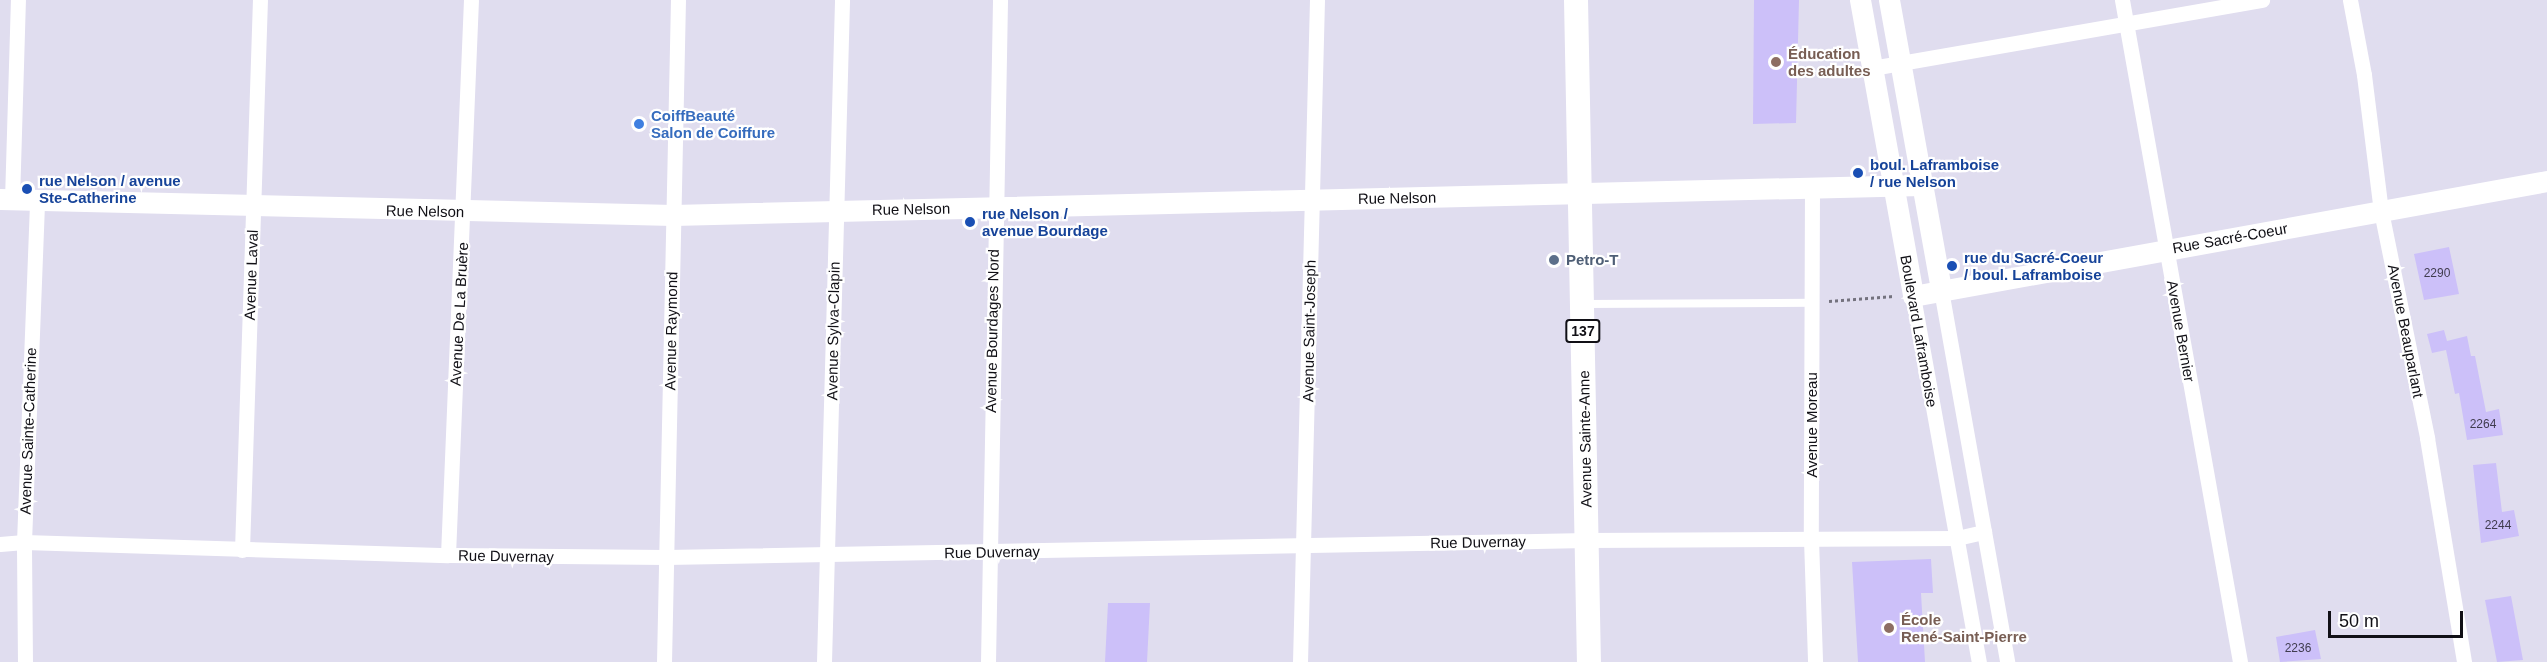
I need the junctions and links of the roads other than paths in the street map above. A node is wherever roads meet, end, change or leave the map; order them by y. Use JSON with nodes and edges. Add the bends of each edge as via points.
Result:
{"nodes":[{"id":1,"x":18,"y":0,"type":"edge"},
{"id":2,"x":260,"y":0,"type":"edge"},
{"id":3,"x":471,"y":0,"type":"edge"},
{"id":4,"x":678,"y":0,"type":"edge"},
{"id":5,"x":842,"y":0,"type":"edge"},
{"id":6,"x":1000,"y":0,"type":"edge"},
{"id":7,"x":1317,"y":0,"type":"edge"},
{"id":8,"x":1576,"y":0,"type":"edge"},
{"id":9,"x":1860,"y":0,"type":"edge"},
{"id":10,"x":1889,"y":0,"type":"edge"},
{"id":11,"x":2122,"y":0,"type":"edge"},
{"id":12,"x":2262,"y":0,"type":"edge"},
{"id":13,"x":2350,"y":0,"type":"edge"},
{"id":14,"x":2127,"y":25,"type":"junction"},
{"id":15,"x":1901,"y":64,"type":"junction"},
{"id":16,"x":1872,"y":68,"type":"junction"},
{"id":17,"x":2547,"y":181,"type":"edge"},
{"id":18,"x":1922,"y":185,"type":"junction"},
{"id":19,"x":1893,"y":186,"type":"junction"},
{"id":20,"x":1812,"y":188,"type":"junction"},
{"id":21,"x":1580,"y":194,"type":"junction"},
{"id":22,"x":6,"y":200,"type":"edge"},
{"id":23,"x":36,"y":200,"type":"junction"},
{"id":24,"x":1312,"y":200,"type":"junction"},
{"id":25,"x":253,"y":206,"type":"junction"},
{"id":26,"x":994,"y":207,"type":"junction"},
{"id":27,"x":836,"y":211,"type":"junction"},
{"id":28,"x":2381,"y":211,"type":"junction"},
{"id":29,"x":464,"y":212,"type":"junction"},
{"id":30,"x":673,"y":215,"type":"junction"},
{"id":31,"x":2167,"y":250,"type":"junction"},
{"id":32,"x":1941,"y":291,"type":"junction"},
{"id":33,"x":1906,"y":296,"type":"junction"},
{"id":34,"x":1812,"y":303,"type":"junction"},
{"id":35,"x":1582,"y":304,"type":"junction"},
{"id":36,"x":1984,"y":532,"type":"junction"},
{"id":37,"x":1957,"y":538,"type":"junction"},
{"id":38,"x":1811,"y":539,"type":"junction"},
{"id":39,"x":1587,"y":540,"type":"junction"},
{"id":40,"x":24,"y":542,"type":"junction"},
{"id":41,"x":0,"y":544,"type":"edge"},
{"id":42,"x":1303,"y":546,"type":"junction"},
{"id":43,"x":243,"y":550,"type":"junction"},
{"id":44,"x":989,"y":552,"type":"junction"},
{"id":45,"x":448,"y":555,"type":"junction"},
{"id":46,"x":827,"y":555,"type":"junction"},
{"id":47,"x":666,"y":557,"type":"junction"},
{"id":48,"x":25,"y":662,"type":"edge"},
{"id":49,"x":664,"y":662,"type":"edge"},
{"id":50,"x":824,"y":662,"type":"edge"},
{"id":51,"x":988,"y":662,"type":"edge"},
{"id":52,"x":1300,"y":662,"type":"edge"},
{"id":53,"x":1589,"y":662,"type":"edge"},
{"id":54,"x":1815,"y":662,"type":"edge"},
{"id":55,"x":1979,"y":662,"type":"edge"},
{"id":56,"x":2007,"y":662,"type":"edge"},
{"id":57,"x":2240,"y":662,"type":"edge"},
{"id":58,"x":2464,"y":662,"type":"edge"}],
"edges":[{"from":1,"to":22,"type":"street"},
{"from":2,"to":25,"type":"street","name":"Avenue Laval"},
{"from":3,"to":29,"type":"street","name":"Avenue De La Bruère"},
{"from":4,"to":30,"type":"street","name":"Avenue Raymond"},
{"from":5,"to":27,"type":"street","name":"Avenue Sylva-Clapin"},
{"from":6,"to":26,"type":"street","name":"Avenue Bourdages Nord"},
{"from":7,"to":24,"type":"street","name":"Avenue Saint-Joseph"},
{"from":8,"to":21,"type":"main road","name":"Avenue Sainte-Anne","number":"137"},
{"from":9,"to":16,"type":"street","name":"Boulevard Laframboise"},
{"from":10,"to":15,"type":"street","name":"Boulevard Laframboise"},
{"from":11,"to":14,"type":"street","name":"Avenue Bernier"},
{"from":12,"to":14,"type":"street"},
{"from":13,"to":28,"type":"street","name":"Avenue Beauparlant"},
{"from":14,"to":15,"type":"street"},
{"from":14,"to":31,"type":"street","name":"Avenue Bernier"},
{"from":15,"to":16,"type":"street"},
{"from":15,"to":18,"type":"street","name":"Boulevard Laframboise"},
{"from":16,"to":19,"type":"street","name":"Boulevard Laframboise"},
{"from":17,"to":28,"type":"street","name":"Rue Sacré-Coeur"},
{"from":18,"to":19,"type":"street","name":"Rue Nelson"},
{"from":18,"to":32,"type":"street","name":"Boulevard Laframboise"},
{"from":19,"to":20,"type":"street","name":"Rue Nelson"},
{"from":19,"to":33,"type":"street","name":"Boulevard Laframboise"},
{"from":20,"to":21,"type":"street","name":"Rue Nelson"},
{"from":20,"to":34,"type":"street","name":"Avenue Moreau"},
{"from":21,"to":24,"type":"street","name":"Rue Nelson"},
{"from":21,"to":35,"type":"main road","name":"Avenue Sainte-Anne","number":"137"},
{"from":22,"to":23,"type":"street","name":"Rue Nelson"},
{"from":23,"to":25,"type":"street","name":"Rue Nelson"},
{"from":23,"to":40,"type":"street","name":"Avenue Sainte-Catherine"},
{"from":24,"to":26,"type":"street","name":"Rue Nelson"},
{"from":24,"to":42,"type":"street","name":"Avenue Saint-Joseph"},
{"from":25,"to":29,"type":"street","name":"Rue Nelson"},
{"from":25,"to":43,"type":"street","name":"Avenue Laval"},
{"from":26,"to":27,"type":"street","name":"Rue Nelson"},
{"from":26,"to":44,"type":"street","name":"Avenue Bourdages Nord"},
{"from":27,"to":30,"type":"street","name":"Rue Nelson"},
{"from":27,"to":46,"type":"street","name":"Avenue Sylva-Clapin"},
{"from":28,"to":31,"type":"street","name":"Rue Sacré-Coeur"},
{"from":28,"to":58,"type":"street","name":"Avenue Beauparlant","via":[[2427,438]]},
{"from":29,"to":30,"type":"street","name":"Rue Nelson"},
{"from":29,"to":45,"type":"street","name":"Avenue De La Bruère"},
{"from":30,"to":47,"type":"street","name":"Avenue Raymond"},
{"from":31,"to":32,"type":"street","name":"Rue Sacré-Coeur"},
{"from":31,"to":57,"type":"street","name":"Avenue Bernier"},
{"from":32,"to":33,"type":"street","name":"Rue Sacré-Coeur"},
{"from":32,"to":36,"type":"street","name":"Boulevard Laframboise"},
{"from":33,"to":37,"type":"street","name":"Boulevard Laframboise"},
{"from":34,"to":35,"type":"lane"},
{"from":34,"to":38,"type":"street","name":"Avenue Moreau"},
{"from":35,"to":39,"type":"main road","name":"Avenue Sainte-Anne","number":"137"},
{"from":36,"to":37,"type":"street","name":"Rue Duvernay"},
{"from":36,"to":56,"type":"street","name":"Boulevard Laframboise"},
{"from":37,"to":38,"type":"street","name":"Rue Duvernay"},
{"from":37,"to":55,"type":"street","name":"Boulevard Laframboise"},
{"from":38,"to":39,"type":"street","name":"Rue Duvernay"},
{"from":38,"to":54,"type":"street","name":"Avenue Moreau"},
{"from":39,"to":42,"type":"street","name":"Rue Duvernay"},
{"from":39,"to":53,"type":"main road","name":"Avenue Sainte-Anne","number":"137"},
{"from":40,"to":41,"type":"street","name":"Rue Duvernay"},
{"from":40,"to":43,"type":"street","name":"Rue Duvernay"},
{"from":40,"to":48,"type":"street","name":"Avenue Sainte-Catherine"},
{"from":42,"to":44,"type":"street","name":"Rue Duvernay"},
{"from":42,"to":52,"type":"street","name":"Avenue Saint-Joseph"},
{"from":43,"to":45,"type":"street","name":"Rue Duvernay"},
{"from":44,"to":46,"type":"street","name":"Rue Duvernay"},
{"from":44,"to":51,"type":"street","name":"Avenue Bourdages Nord"},
{"from":45,"to":47,"type":"street","name":"Rue Duvernay"},
{"from":46,"to":47,"type":"street","name":"Rue Duvernay"},
{"from":46,"to":50,"type":"street","name":"Avenue Sylva-Clapin"},
{"from":47,"to":49,"type":"street","name":"Avenue Raymond"}]}
